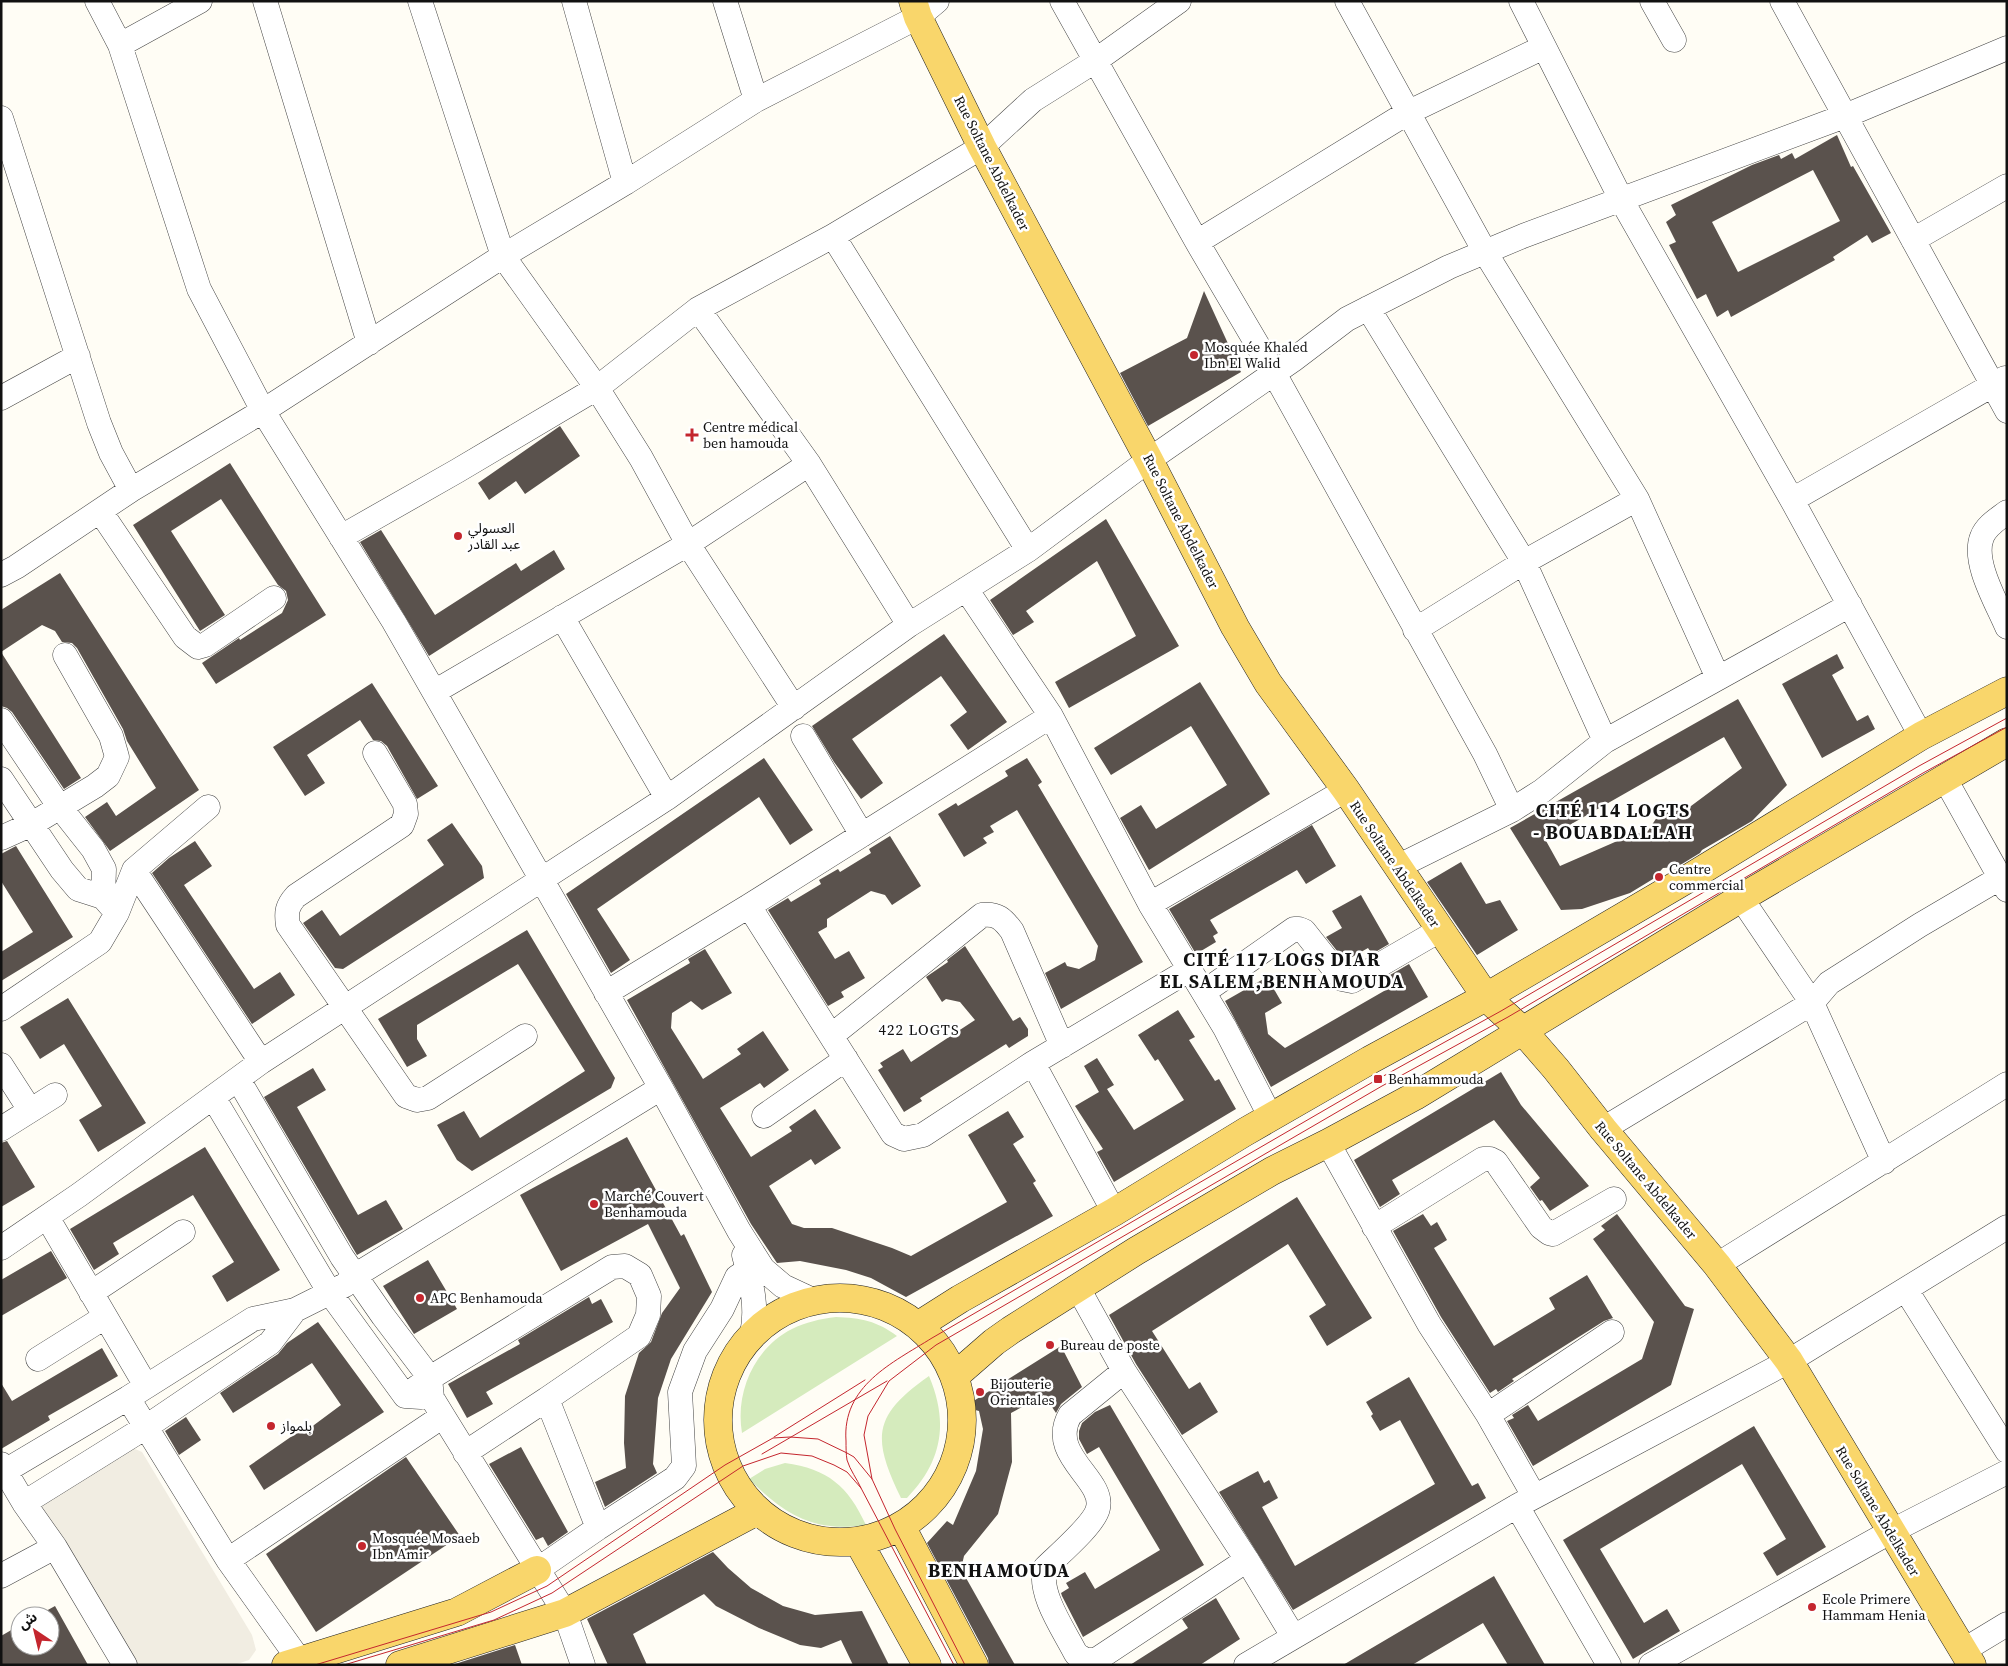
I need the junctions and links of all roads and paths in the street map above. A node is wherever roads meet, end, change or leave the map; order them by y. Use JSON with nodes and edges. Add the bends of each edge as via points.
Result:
{"nodes":[{"id":1,"x":97,"y":1,"type":"edge"},
{"id":2,"x":200,"y":1,"type":"edge"},
{"id":3,"x":265,"y":1,"type":"edge"},
{"id":4,"x":420,"y":1,"type":"edge"},
{"id":5,"x":574,"y":1,"type":"edge"},
{"id":6,"x":725,"y":1,"type":"edge"},
{"id":7,"x":1062,"y":1,"type":"edge"},
{"id":8,"x":1179,"y":1,"type":"edge"},
{"id":9,"x":1347,"y":1,"type":"edge"},
{"id":10,"x":1652,"y":1,"type":"edge"},
{"id":11,"x":1782,"y":1,"type":"edge"},
{"id":12,"x":1527,"y":3,"type":"edge"},
{"id":13,"x":923,"y":6,"type":"edge"},
{"id":14,"x":1674,"y":40,"type":"dead end"},
{"id":15,"x":120,"y":45,"type":"junction"},
{"id":16,"x":1544,"y":47,"type":"junction"},
{"id":17,"x":2007,"y":48,"type":"edge"},
{"id":18,"x":1095,"y":61,"type":"junction"},
{"id":19,"x":756,"y":100,"type":"junction"},
{"id":20,"x":1408,"y":113,"type":"junction"},
{"id":21,"x":1845,"y":116,"type":"junction"},
{"id":22,"x":1,"y":118,"type":"edge"},
{"id":23,"x":982,"y":147,"type":"junction"},
{"id":24,"x":625,"y":183,"type":"junction"},
{"id":25,"x":2007,"y":186,"type":"edge"},
{"id":26,"x":1622,"y":201,"type":"junction"},
{"id":27,"x":834,"y":236,"type":"junction"},
{"id":28,"x":1913,"y":240,"type":"junction"},
{"id":29,"x":1197,"y":242,"type":"junction"},
{"id":30,"x":1485,"y":252,"type":"junction"},
{"id":31,"x":503,"y":256,"type":"junction"},
{"id":32,"x":1368,"y":308,"type":"junction"},
{"id":33,"x":698,"y":309,"type":"junction"},
{"id":34,"x":370,"y":343,"type":"junction"},
{"id":35,"x":78,"y":356,"type":"junction"},
{"id":36,"x":1274,"y":373,"type":"junction"},
{"id":37,"x":2000,"y":381,"type":"edge"},
{"id":38,"x":597,"y":388,"type":"junction"},
{"id":39,"x":1,"y":398,"type":"edge"},
{"id":40,"x":263,"y":410,"type":"junction"},
{"id":41,"x":2007,"y":411,"type":"edge"},
{"id":42,"x":1149,"y":460,"type":"junction"},
{"id":43,"x":809,"y":464,"type":"junction"},
{"id":44,"x":131,"y":490,"type":"junction"},
{"id":45,"x":1637,"y":499,"type":"junction"},
{"id":46,"x":1792,"y":500,"type":"junction"},
{"id":47,"x":100,"y":511,"type":"junction"},
{"id":48,"x":2007,"y":512,"type":"edge"},
{"id":49,"x":341,"y":537,"type":"junction"},
{"id":50,"x":688,"y":544,"type":"junction"},
{"id":51,"x":1028,"y":550,"type":"junction"},
{"id":52,"x":1524,"y":562,"type":"junction"},
{"id":53,"x":1,"y":575,"type":"edge"},
{"id":54,"x":966,"y":589,"type":"junction"},
{"id":55,"x":274,"y":598,"type":"dead end"},
{"id":56,"x":1850,"y":605,"type":"junction"},
{"id":57,"x":562,"y":617,"type":"junction"},
{"id":58,"x":909,"y":625,"type":"junction"},
{"id":59,"x":2007,"y":627,"type":"edge"},
{"id":60,"x":1415,"y":630,"type":"junction"},
{"id":61,"x":65,"y":656,"type":"dead end"},
{"id":62,"x":1718,"y":678,"type":"junction"},
{"id":63,"x":2007,"y":691,"type":"edge"},
{"id":64,"x":434,"y":692,"type":"junction"},
{"id":65,"x":794,"y":708,"type":"junction"},
{"id":66,"x":1051,"y":716,"type":"junction"},
{"id":67,"x":1,"y":720,"type":"edge"},
{"id":68,"x":803,"y":736,"type":"dead end"},
{"id":69,"x":1921,"y":736,"type":"junction"},
{"id":70,"x":1605,"y":741,"type":"junction"},
{"id":71,"x":2007,"y":742,"type":"edge"},
{"id":72,"x":375,"y":753,"type":"dead end"},
{"id":73,"x":1944,"y":777,"type":"junction"},
{"id":74,"x":1,"y":779,"type":"edge"},
{"id":75,"x":1346,"y":790,"type":"junction"},
{"id":76,"x":667,"y":798,"type":"junction"},
{"id":77,"x":59,"y":806,"type":"junction"},
{"id":78,"x":208,"y":807,"type":"dead end"},
{"id":79,"x":1512,"y":810,"type":"junction"},
{"id":80,"x":32,"y":824,"type":"junction"},
{"id":81,"x":862,"y":835,"type":"junction"},
{"id":82,"x":1,"y":838,"type":"edge"},
{"id":83,"x":1397,"y":867,"type":"junction"},
{"id":84,"x":134,"y":870,"type":"junction"},
{"id":85,"x":542,"y":878,"type":"junction"},
{"id":86,"x":2003,"y":884,"type":"edge"},
{"id":87,"x":1741,"y":898,"type":"junction"},
{"id":88,"x":1150,"y":904,"type":"junction"},
{"id":89,"x":110,"y":905,"type":"junction"},
{"id":90,"x":749,"y":906,"type":"junction"},
{"id":91,"x":1440,"y":930,"type":"junction"},
{"id":92,"x":1189,"y":970,"type":"junction"},
{"id":93,"x":1204,"y":992,"type":"junction"},
{"id":94,"x":606,"y":993,"type":"junction"},
{"id":95,"x":1486,"y":997,"type":"junction"},
{"id":96,"x":1812,"y":1004,"type":"junction"},
{"id":97,"x":1,"y":1009,"type":"edge"},
{"id":98,"x":345,"y":1009,"type":"junction"},
{"id":99,"x":1523,"y":1031,"type":"junction"},
{"id":100,"x":525,"y":1036,"type":"dead end"},
{"id":101,"x":831,"y":1036,"type":"junction"},
{"id":102,"x":1062,"y":1046,"type":"junction"},
{"id":103,"x":846,"y":1059,"type":"junction"},
{"id":104,"x":261,"y":1062,"type":"junction"},
{"id":105,"x":1033,"y":1063,"type":"junction"},
{"id":106,"x":1,"y":1065,"type":"edge"},
{"id":107,"x":238,"y":1079,"type":"junction"},
{"id":108,"x":2007,"y":1084,"type":"edge"},
{"id":109,"x":661,"y":1088,"type":"junction"},
{"id":110,"x":55,"y":1094,"type":"dead end"},
{"id":111,"x":213,"y":1097,"type":"junction"},
{"id":112,"x":30,"y":1110,"type":"junction"},
{"id":113,"x":764,"y":1116,"type":"dead end"},
{"id":114,"x":1271,"y":1118,"type":"junction"},
{"id":115,"x":1,"y":1128,"type":"edge"},
{"id":116,"x":1603,"y":1129,"type":"junction"},
{"id":117,"x":1328,"y":1143,"type":"junction"},
{"id":118,"x":1884,"y":1162,"type":"junction"},
{"id":119,"x":1614,"y":1199,"type":"dead end"},
{"id":120,"x":1114,"y":1212,"type":"junction"},
{"id":121,"x":46,"y":1217,"type":"junction"},
{"id":122,"x":1374,"y":1227,"type":"junction"},
{"id":123,"x":2007,"y":1227,"type":"edge"},
{"id":124,"x":739,"y":1231,"type":"junction"},
{"id":125,"x":183,"y":1232,"type":"dead end"},
{"id":126,"x":1,"y":1248,"type":"edge"},
{"id":127,"x":1717,"y":1265,"type":"junction"},
{"id":128,"x":748,"y":1270,"type":"junction"},
{"id":129,"x":356,"y":1275,"type":"junction"},
{"id":130,"x":1078,"y":1288,"type":"junction"},
{"id":131,"x":1906,"y":1290,"type":"junction"},
{"id":132,"x":91,"y":1293,"type":"junction"},
{"id":133,"x":330,"y":1293,"type":"junction"},
{"id":134,"x":813,"y":1300,"type":"junction"},
{"id":135,"x":295,"y":1310,"type":"junction"},
{"id":136,"x":105,"y":1318,"type":"junction"},
{"id":137,"x":919,"y":1326,"type":"junction"},
{"id":138,"x":1612,"y":1332,"type":"dead end"},
{"id":139,"x":752,"y":1334,"type":"junction"},
{"id":140,"x":38,"y":1359,"type":"dead end"},
{"id":141,"x":1789,"y":1361,"type":"junction"},
{"id":142,"x":1124,"y":1371,"type":"junction"},
{"id":143,"x":955,"y":1376,"type":"junction"},
{"id":144,"x":137,"y":1392,"type":"junction"},
{"id":145,"x":435,"y":1397,"type":"junction"},
{"id":146,"x":546,"y":1399,"type":"junction"},
{"id":147,"x":1488,"y":1415,"type":"junction"},
{"id":148,"x":146,"y":1427,"type":"junction"},
{"id":149,"x":2007,"y":1451,"type":"edge"},
{"id":150,"x":465,"y":1453,"type":"junction"},
{"id":151,"x":3,"y":1467,"type":"edge"},
{"id":152,"x":2007,"y":1472,"type":"edge"},
{"id":153,"x":1526,"y":1501,"type":"junction"},
{"id":154,"x":24,"y":1503,"type":"junction"},
{"id":155,"x":757,"y":1510,"type":"junction"},
{"id":156,"x":901,"y":1526,"type":"junction"},
{"id":157,"x":598,"y":1528,"type":"junction"},
{"id":158,"x":1890,"y":1532,"type":"junction"},
{"id":159,"x":858,"y":1541,"type":"junction"},
{"id":160,"x":55,"y":1547,"type":"junction"},
{"id":161,"x":228,"y":1560,"type":"junction"},
{"id":162,"x":1247,"y":1560,"type":"junction"},
{"id":163,"x":537,"y":1570,"type":"junction"},
{"id":164,"x":1,"y":1576,"type":"edge"},
{"id":165,"x":565,"y":1613,"type":"junction"},
{"id":166,"x":2007,"y":1624,"type":"edge"},
{"id":167,"x":1292,"y":1636,"type":"junction"},
{"id":168,"x":1968,"y":1657,"type":"edge"},
{"id":169,"x":293,"y":1663,"type":"edge"},
{"id":170,"x":125,"y":1665,"type":"edge"},
{"id":171,"x":400,"y":1665,"type":"edge"},
{"id":172,"x":583,"y":1665,"type":"edge"},
{"id":173,"x":927,"y":1665,"type":"edge"},
{"id":174,"x":974,"y":1665,"type":"edge"},
{"id":175,"x":1246,"y":1665,"type":"edge"},
{"id":176,"x":1609,"y":1665,"type":"edge"},
{"id":177,"x":1651,"y":1665,"type":"edge"}],
"edges":[{"from":1,"to":15,"type":"street"},
{"from":2,"to":15,"type":"street"},
{"from":3,"to":34,"type":"street"},
{"from":4,"to":31,"type":"street"},
{"from":5,"to":24,"type":"street"},
{"from":6,"to":19,"type":"street"},
{"from":7,"to":18,"type":"street"},
{"from":8,"to":18,"type":"street"},
{"from":9,"to":20,"type":"street"},
{"from":10,"to":14,"type":"street"},
{"from":11,"to":21,"type":"street"},
{"from":12,"to":16,"type":"street"},
{"from":13,"to":19,"type":"street"},
{"from":13,"to":23,"type":"main road","name":"Rue Soltane Abdelkader"},
{"from":15,"to":40,"type":"street","via":[[199,289]]},
{"from":16,"to":20,"type":"street"},
{"from":16,"to":26,"type":"street"},
{"from":17,"to":21,"type":"street"},
{"from":18,"to":23,"type":"street","via":[[1033,100]]},
{"from":18,"to":29,"type":"street"},
{"from":19,"to":24,"type":"street"},
{"from":20,"to":29,"type":"street"},
{"from":20,"to":30,"type":"street"},
{"from":21,"to":26,"type":"street"},
{"from":21,"to":28,"type":"street"},
{"from":22,"to":35,"type":"street"},
{"from":23,"to":27,"type":"street"},
{"from":23,"to":42,"type":"main road","name":"Rue Soltane Abdelkader"},
{"from":24,"to":31,"type":"street"},
{"from":25,"to":28,"type":"street"},
{"from":26,"to":30,"type":"street"},
{"from":26,"to":46,"type":"street"},
{"from":27,"to":33,"type":"street"},
{"from":27,"to":51,"type":"street"},
{"from":28,"to":37,"type":"street"},
{"from":29,"to":36,"type":"street"},
{"from":30,"to":32,"type":"street","via":[[1449,266]]},
{"from":30,"to":45,"type":"street"},
{"from":31,"to":34,"type":"street"},
{"from":31,"to":38,"type":"street"},
{"from":32,"to":36,"type":"street","via":[[1346,319]]},
{"from":32,"to":52,"type":"street"},
{"from":33,"to":38,"type":"street"},
{"from":33,"to":43,"type":"street"},
{"from":34,"to":40,"type":"street"},
{"from":35,"to":39,"type":"street"},
{"from":35,"to":44,"type":"street","via":[[99,423]]},
{"from":36,"to":42,"type":"street"},
{"from":36,"to":60,"type":"street"},
{"from":37,"to":41,"type":"street"},
{"from":37,"to":46,"type":"street"},
{"from":38,"to":49,"type":"street"},
{"from":38,"to":50,"type":"street","via":[[641,458]]},
{"from":40,"to":44,"type":"street"},
{"from":40,"to":49,"type":"street"},
{"from":42,"to":51,"type":"street"},
{"from":42,"to":75,"type":"main road","name":"Rue Soltane Abdelkader","via":[[1235,627],[1268,683]]},
{"from":43,"to":50,"type":"street"},
{"from":43,"to":58,"type":"street"},
{"from":44,"to":47,"type":"street"},
{"from":45,"to":52,"type":"street"},
{"from":45,"to":62,"type":"street"},
{"from":46,"to":56,"type":"street"},
{"from":47,"to":53,"type":"street"},
{"from":47,"to":55,"type":"street","via":[[184,637],[198,647]]},
{"from":48,"to":59,"type":"street","via":[[1994,521],[1982,536],[1978,552]]},
{"from":49,"to":64,"type":"street"},
{"from":50,"to":57,"type":"street"},
{"from":50,"to":65,"type":"street"},
{"from":51,"to":54,"type":"street"},
{"from":52,"to":60,"type":"street"},
{"from":52,"to":70,"type":"street"},
{"from":54,"to":58,"type":"street"},
{"from":54,"to":66,"type":"street"},
{"from":56,"to":62,"type":"street"},
{"from":56,"to":69,"type":"street"},
{"from":57,"to":64,"type":"street"},
{"from":57,"to":76,"type":"street"},
{"from":58,"to":65,"type":"street"},
{"from":60,"to":79,"type":"street","via":[[1485,754]]},
{"from":61,"to":77,"type":"street","via":[[111,736],[117,757],[108,776]]},
{"from":62,"to":70,"type":"street"},
{"from":63,"to":69,"type":"main road"},
{"from":64,"to":85,"type":"street"},
{"from":65,"to":76,"type":"street"},
{"from":66,"to":81,"type":"street"},
{"from":66,"to":88,"type":"street"},
{"from":67,"to":77,"type":"street"},
{"from":68,"to":81,"type":"street"},
{"from":69,"to":95,"type":"main road"},
{"from":70,"to":79,"type":"street","via":[[1542,791]]},
{"from":71,"to":73,"type":"main road"},
{"from":72,"to":98,"type":"street","via":[[405,804],[402,825],[296,896],[288,905],[286,914],[288,925]]},
{"from":73,"to":86,"type":"street"},
{"from":73,"to":87,"type":"main road"},
{"from":74,"to":80,"type":"street"},
{"from":75,"to":83,"type":"main road","name":"Rue Soltane Abdelkader"},
{"from":75,"to":88,"type":"street"},
{"from":76,"to":85,"type":"street"},
{"from":77,"to":80,"type":"street"},
{"from":77,"to":89,"type":"street","via":[[93,849],[104,869]]},
{"from":78,"to":84,"type":"street"},
{"from":79,"to":83,"type":"street"},
{"from":80,"to":82,"type":"street"},
{"from":80,"to":89,"type":"street","via":[[78,889]]},
{"from":81,"to":90,"type":"street"},
{"from":83,"to":91,"type":"main road","name":"Rue Soltane Abdelkader"},
{"from":84,"to":89,"type":"street"},
{"from":84,"to":104,"type":"street"},
{"from":85,"to":94,"type":"street"},
{"from":85,"to":98,"type":"street"},
{"from":86,"to":96,"type":"street","via":[[1920,925],[1829,983]]},
{"from":87,"to":96,"type":"street"},
{"from":87,"to":99,"type":"main road"},
{"from":88,"to":92,"type":"street"},
{"from":89,"to":97,"type":"street","via":[[100,942]]},
{"from":90,"to":94,"type":"street"},
{"from":90,"to":101,"type":"street"},
{"from":91,"to":93,"type":"street","via":[[1347,982],[1304,932],[1294,929]]},
{"from":91,"to":95,"type":"main road","name":"Rue Soltane Abdelkader"},
{"from":92,"to":93,"type":"street"},
{"from":92,"to":102,"type":"street"},
{"from":93,"to":114,"type":"street"},
{"from":94,"to":109,"type":"street"},
{"from":95,"to":99,"type":"main road","name":"Rue Soltane Abdelkader"},
{"from":95,"to":114,"type":"main road"},
{"from":96,"to":116,"type":"street"},
{"from":96,"to":118,"type":"street"},
{"from":98,"to":100,"type":"street","via":[[406,1096],[417,1100],[428,1098]]},
{"from":98,"to":104,"type":"street"},
{"from":99,"to":116,"type":"main road","name":"Rue Soltane Abdelkader"},
{"from":99,"to":117,"type":"main road","via":[[1415,1096]]},
{"from":101,"to":102,"type":"street","via":[[982,915],[992,914],[1003,919],[1012,931]]},
{"from":101,"to":103,"type":"street"},
{"from":102,"to":105,"type":"street"},
{"from":103,"to":105,"type":"street","via":[[893,1134],[904,1139],[923,1135]]},
{"from":103,"to":113,"type":"street"},
{"from":104,"to":107,"type":"street"},
{"from":105,"to":120,"type":"street"},
{"from":106,"to":112,"type":"street"},
{"from":107,"to":111,"type":"street"},
{"from":107,"to":129,"type":"street","via":[[326,1231]]},
{"from":108,"to":118,"type":"street"},
{"from":109,"to":124,"type":"street"},
{"from":109,"to":129,"type":"street"},
{"from":110,"to":112,"type":"street"},
{"from":111,"to":121,"type":"street"},
{"from":111,"to":133,"type":"street"},
{"from":112,"to":115,"type":"street"},
{"from":114,"to":120,"type":"main road"},
{"from":116,"to":127,"type":"main road","name":"Rue Soltane Abdelkader"},
{"from":117,"to":122,"type":"street"},
{"from":117,"to":130,"type":"main road","via":[[1272,1171]]},
{"from":118,"to":127,"type":"street"},
{"from":119,"to":122,"type":"street","via":[[1554,1234],[1549,1233],[1541,1227],[1496,1162],[1483,1159]]},
{"from":120,"to":137,"type":"main road","via":[[960,1299]]},
{"from":121,"to":126,"type":"street"},
{"from":121,"to":132,"type":"street"},
{"from":122,"to":147,"type":"street","via":[[1429,1324]]},
{"from":123,"to":131,"type":"street"},
{"from":124,"to":128,"type":"street"},
{"from":124,"to":134,"type":"street","via":[[763,1269],[783,1286]]},
{"from":125,"to":132,"type":"street"},
{"from":127,"to":141,"type":"main road","name":"Rue Soltane Abdelkader"},
{"from":128,"to":139,"type":"street","via":[[755,1298]]},
{"from":128,"to":157,"type":"street","via":[[737,1277],[722,1310],[695,1351],[680,1392],[684,1466],[675,1478]]},
{"from":129,"to":133,"type":"street"},
{"from":129,"to":145,"type":"street"},
{"from":130,"to":142,"type":"street"},
{"from":130,"to":143,"type":"main road","via":[[1000,1338]]},
{"from":131,"to":141,"type":"street"},
{"from":131,"to":149,"type":"street"},
{"from":132,"to":136,"type":"street"},
{"from":133,"to":135,"type":"street"},
{"from":133,"to":145,"type":"street","via":[[405,1396]]},
{"from":134,"to":137,"type":"main road","via":[[850,1298],[887,1306]]},
{"from":134,"to":139,"type":"main road","via":[[780,1313]]},
{"from":135,"to":144,"type":"street","via":[[253,1319]]},
{"from":135,"to":148,"type":"street","via":[[270,1342]]},
{"from":136,"to":140,"type":"street"},
{"from":136,"to":144,"type":"street"},
{"from":137,"to":143,"type":"main road","via":[[937,1345]]},
{"from":138,"to":147,"type":"street"},
{"from":139,"to":155,"type":"main road","via":[[735,1356],[723,1382],[717,1410],[718,1438],[725,1466],[741,1494]]},
{"from":141,"to":153,"type":"street"},
{"from":141,"to":158,"type":"main road","name":"Rue Soltane Abdelkader"},
{"from":142,"to":162,"type":"street"},
{"from":142,"to":162,"type":"street","via":[[1070,1415],[1065,1424],[1068,1450],[1097,1494],[1099,1508],[1090,1523],[1045,1568],[1042,1578],[1045,1593],[1076,1654],[1085,1660],[1096,1660]]},
{"from":143,"to":156,"type":"main road","via":[[962,1410],[960,1444],[948,1476],[928,1504]]},
{"from":144,"to":148,"type":"street"},
{"from":144,"to":151,"type":"street"},
{"from":145,"to":146,"type":"street","via":[[612,1267],[625,1266],[640,1275],[649,1296],[648,1315],[639,1336]]},
{"from":145,"to":150,"type":"street"},
{"from":145,"to":161,"type":"street"},
{"from":146,"to":150,"type":"street"},
{"from":146,"to":157,"type":"street"},
{"from":147,"to":153,"type":"street"},
{"from":148,"to":154,"type":"street"},
{"from":148,"to":161,"type":"street"},
{"from":150,"to":163,"type":"street"},
{"from":151,"to":154,"type":"street"},
{"from":152,"to":158,"type":"street"},
{"from":153,"to":167,"type":"street"},
{"from":153,"to":176,"type":"street"},
{"from":154,"to":160,"type":"street"},
{"from":155,"to":159,"type":"main road","via":[[787,1531],[821,1541]]},
{"from":155,"to":165,"type":"main road"},
{"from":156,"to":159,"type":"main road"},
{"from":156,"to":174,"type":"main road"},
{"from":157,"to":163,"type":"street"},
{"from":158,"to":168,"type":"main road","name":"Rue Soltane Abdelkader"},
{"from":158,"to":177,"type":"street"},
{"from":159,"to":173,"type":"main road"},
{"from":160,"to":164,"type":"street"},
{"from":160,"to":170,"type":"street"},
{"from":161,"to":169,"type":"street"},
{"from":162,"to":167,"type":"street"},
{"from":163,"to":165,"type":"street"},
{"from":163,"to":169,"type":"main road","via":[[458,1612]]},
{"from":165,"to":171,"type":"main road"},
{"from":165,"to":172,"type":"street"},
{"from":166,"to":168,"type":"street"},
{"from":167,"to":175,"type":"street"}]}
